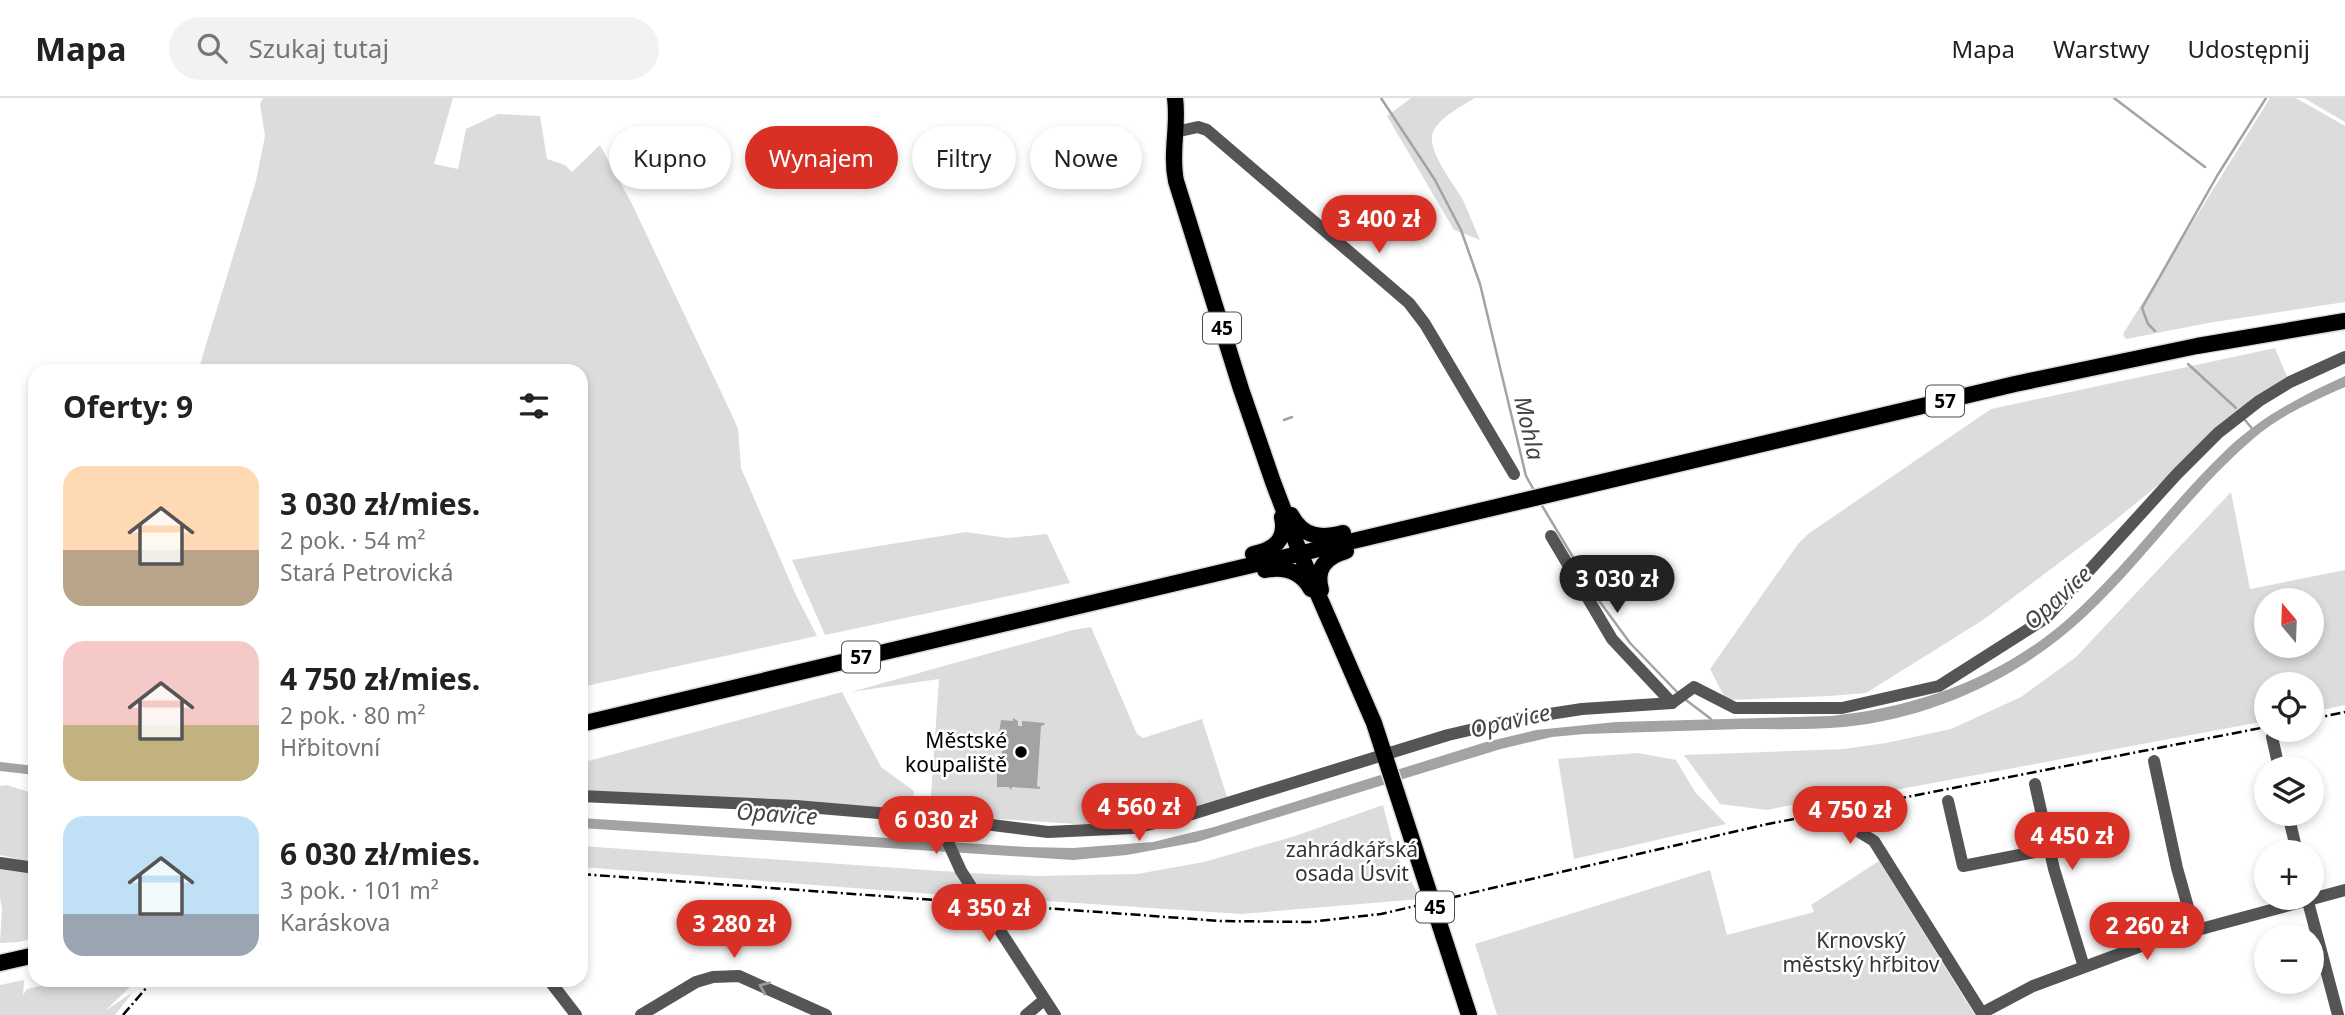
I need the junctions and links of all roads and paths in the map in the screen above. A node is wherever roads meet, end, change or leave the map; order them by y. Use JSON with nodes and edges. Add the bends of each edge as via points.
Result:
{"nodes":[{"id":1,"x":1175,"y":98,"type":"edge"},
{"id":2,"x":1175,"y":132,"type":"junction"},
{"id":3,"x":2345,"y":321,"type":"edge"},
{"id":4,"x":2345,"y":357,"type":"edge"},
{"id":5,"x":1514,"y":474,"type":"dead end"},
{"id":6,"x":1273,"y":482,"type":"junction"},
{"id":7,"x":1478,"y":512,"type":"junction"},
{"id":8,"x":1551,"y":536,"type":"dead end"},
{"id":9,"x":1300,"y":553,"type":"junction"},
{"id":10,"x":1142,"y":591,"type":"junction"},
{"id":11,"x":1330,"y":623,"type":"junction"},
{"id":12,"x":1674,"y":702,"type":"junction"},
{"id":13,"x":588,"y":722,"type":"edge"},
{"id":14,"x":1385,"y":756,"type":"junction"},
{"id":15,"x":2154,"y":761,"type":"dead end"},
{"id":16,"x":2035,"y":784,"type":"dead end"},
{"id":17,"x":588,"y":796,"type":"edge"},
{"id":18,"x":1948,"y":801,"type":"dead end"},
{"id":19,"x":1843,"y":822,"type":"dead end"},
{"id":20,"x":940,"y":823,"type":"junction"},
{"id":21,"x":2050,"y":849,"type":"junction"},
{"id":22,"x":0,"y":863,"type":"edge"},
{"id":23,"x":28,"y":867,"type":"edge"},
{"id":24,"x":2345,"y":890,"type":"edge"},
{"id":25,"x":2324,"y":895,"type":"edge"},
{"id":26,"x":2270,"y":910,"type":"edge"},
{"id":27,"x":2311,"y":910,"type":"edge"},
{"id":28,"x":2195,"y":932,"type":"junction"},
{"id":29,"x":28,"y":957,"type":"edge"},
{"id":30,"x":0,"y":963,"type":"edge"},
{"id":31,"x":2084,"y":967,"type":"junction"},
{"id":32,"x":554,"y":987,"type":"edge"},
{"id":33,"x":1044,"y":1000,"type":"junction"},
{"id":34,"x":1982,"y":1014,"type":"edge"},
{"id":35,"x":576,"y":1015,"type":"edge"},
{"id":36,"x":641,"y":1015,"type":"edge"},
{"id":37,"x":826,"y":1015,"type":"edge"},
{"id":38,"x":1026,"y":1015,"type":"edge"},
{"id":39,"x":1055,"y":1015,"type":"edge"},
{"id":40,"x":1469,"y":1015,"type":"edge"},
{"id":41,"x":2338,"y":1015,"type":"edge"}],
"edges":[{"from":1,"to":2,"type":"main road","number":"45"},
{"from":2,"to":5,"type":"street","via":[[1198,127],[1208,130],[1409,303]]},
{"from":2,"to":6,"type":"main road","number":"45","via":[[1176,181]]},
{"from":3,"to":7,"type":"main road","number":"57","via":[[2074,371]]},
{"from":4,"to":12,"type":"street","via":[[2290,382],[2218,433],[2046,618],[1939,686],[1842,708],[1735,708],[1694,687]]},
{"from":6,"to":7,"type":"main road","via":[[1296,525],[1319,537],[1410,518]]},
{"from":6,"to":9,"type":"main road","number":"45"},
{"from":6,"to":10,"type":"main road","via":[[1283,526],[1275,546],[1204,566]]},
{"from":7,"to":9,"type":"main road","number":"57"},
{"from":7,"to":11,"type":"main road","via":[[1328,558],[1318,579]]},
{"from":8,"to":12,"type":"street","via":[[1612,639]]},
{"from":9,"to":10,"type":"main road","number":"57"},
{"from":9,"to":11,"type":"main road","number":"45"},
{"from":10,"to":11,"type":"main road","via":[[1286,569],[1306,582]]},
{"from":10,"to":13,"type":"main road","number":"57"},
{"from":11,"to":14,"type":"main road","number":"45"},
{"from":12,"to":14,"type":"street","via":[[1517,719]]},
{"from":14,"to":20,"type":"street","via":[[1133,828],[1048,832]]},
{"from":14,"to":40,"type":"main road","number":"45"},
{"from":15,"to":28,"type":"street"},
{"from":16,"to":21,"type":"street"},
{"from":17,"to":20,"type":"street","via":[[796,806]]},
{"from":18,"to":21,"type":"street","via":[[1963,866]]},
{"from":19,"to":34,"type":"street","via":[[1874,841]]},
{"from":20,"to":33,"type":"street","via":[[961,871]]},
{"from":21,"to":31,"type":"street"},
{"from":22,"to":23,"type":"street"},
{"from":24,"to":25,"type":"street"},
{"from":26,"to":28,"type":"street"},
{"from":27,"to":41,"type":"street"},
{"from":28,"to":31,"type":"street"},
{"from":29,"to":30,"type":"main road"},
{"from":31,"to":34,"type":"street","via":[[2032,986]]},
{"from":32,"to":35,"type":"street"},
{"from":33,"to":38,"type":"street"},
{"from":33,"to":39,"type":"street"},
{"from":37,"to":36,"type":"street","one_way":true,"via":[[739,976],[696,982]]}]}
